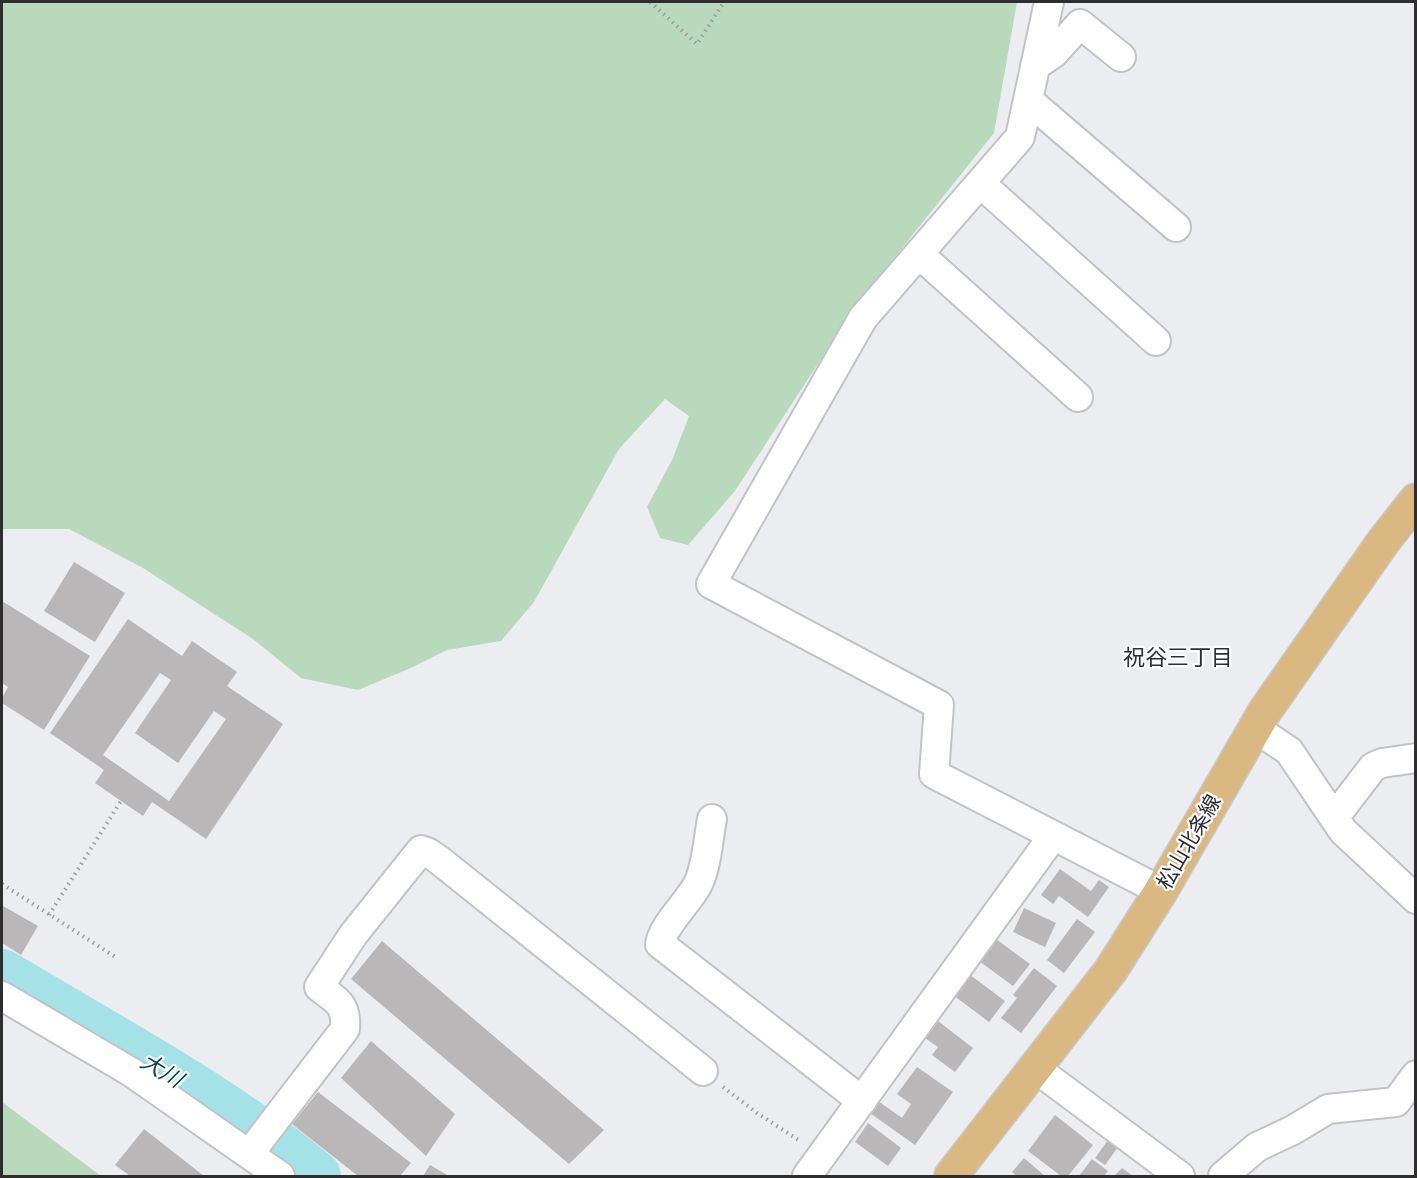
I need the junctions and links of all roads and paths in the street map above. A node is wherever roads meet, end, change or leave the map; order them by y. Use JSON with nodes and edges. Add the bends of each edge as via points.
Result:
{"nodes":[{"id":1,"x":650,"y":2,"type":"edge"},
{"id":2,"x":724,"y":2,"type":"edge"},
{"id":3,"x":1049,"y":2,"type":"edge"},
{"id":4,"x":1121,"y":57,"type":"dead end"},
{"id":5,"x":1035,"y":66,"type":"junction"},
{"id":6,"x":1028,"y":100,"type":"junction"},
{"id":7,"x":980,"y":183,"type":"junction"},
{"id":8,"x":1176,"y":227,"type":"dead end"},
{"id":9,"x":919,"y":254,"type":"junction"},
{"id":10,"x":1156,"y":341,"type":"dead end"},
{"id":11,"x":1078,"y":397,"type":"dead end"},
{"id":12,"x":1416,"y":500,"type":"edge"},
{"id":13,"x":1255,"y":728,"type":"junction"},
{"id":14,"x":1416,"y":758,"type":"edge"},
{"id":15,"x":121,"y":801,"type":"dead end"},
{"id":16,"x":712,"y":819,"type":"dead end"},
{"id":17,"x":1334,"y":819,"type":"junction"},
{"id":18,"x":1053,"y":836,"type":"junction"},
{"id":19,"x":2,"y":884,"type":"edge"},
{"id":20,"x":1161,"y":891,"type":"junction"},
{"id":21,"x":1416,"y":898,"type":"edge"},
{"id":22,"x":49,"y":915,"type":"junction"},
{"id":23,"x":117,"y":958,"type":"dead end"},
{"id":24,"x":2,"y":996,"type":"edge"},
{"id":25,"x":1035,"y":1068,"type":"junction"},
{"id":26,"x":703,"y":1071,"type":"joint"},
{"id":27,"x":1416,"y":1075,"type":"edge"},
{"id":28,"x":862,"y":1101,"type":"junction"},
{"id":29,"x":249,"y":1153,"type":"junction"},
{"id":30,"x":815,"y":1166,"type":"edge"},
{"id":31,"x":280,"y":1176,"type":"edge"},
{"id":32,"x":951,"y":1176,"type":"edge"},
{"id":33,"x":1180,"y":1176,"type":"edge"},
{"id":34,"x":1223,"y":1176,"type":"edge"}],
"edges":[{"from":1,"to":2,"type":"path","via":[[696,44]]},
{"from":3,"to":5,"type":"street"},
{"from":4,"to":5,"type":"street","via":[[1080,24],[1054,53]]},
{"from":5,"to":6,"type":"street"},
{"from":6,"to":7,"type":"street","via":[[1020,137]]},
{"from":6,"to":8,"type":"street"},
{"from":7,"to":9,"type":"street"},
{"from":7,"to":10,"type":"street"},
{"from":9,"to":11,"type":"street"},
{"from":9,"to":18,"type":"street","via":[[863,318],[711,584],[939,705],[934,774]]},
{"from":12,"to":13,"type":"main road","name":"松山北条線"},
{"from":13,"to":17,"type":"street","via":[[1289,751]]},
{"from":13,"to":20,"type":"main road","name":"松山北条線"},
{"from":14,"to":17,"type":"street","via":[[1382,762],[1373,767]]},
{"from":15,"to":22,"type":"path"},
{"from":16,"to":28,"type":"street","via":[[699,882],[661,936],[660,944]]},
{"from":17,"to":21,"type":"street"},
{"from":18,"to":20,"type":"street"},
{"from":18,"to":28,"type":"street"},
{"from":19,"to":22,"type":"path"},
{"from":20,"to":25,"type":"main road","name":"松山北条線","via":[[1111,970]]},
{"from":22,"to":23,"type":"path"},
{"from":24,"to":29,"type":"street","via":[[131,1072]]},
{"from":25,"to":32,"type":"main road","name":"松山北条線"},
{"from":25,"to":33,"type":"street"},
{"from":26,"to":29,"type":"street","via":[[421,850],[353,935],[319,987],[339,1002],[346,1015],[345,1029]]},
{"from":26,"to":30,"type":"path","via":[[758,1113]]},
{"from":27,"to":34,"type":"street","via":[[1396,1102],[1328,1109],[1257,1147]]},
{"from":28,"to":30,"type":"street"},
{"from":29,"to":31,"type":"street"}]}
